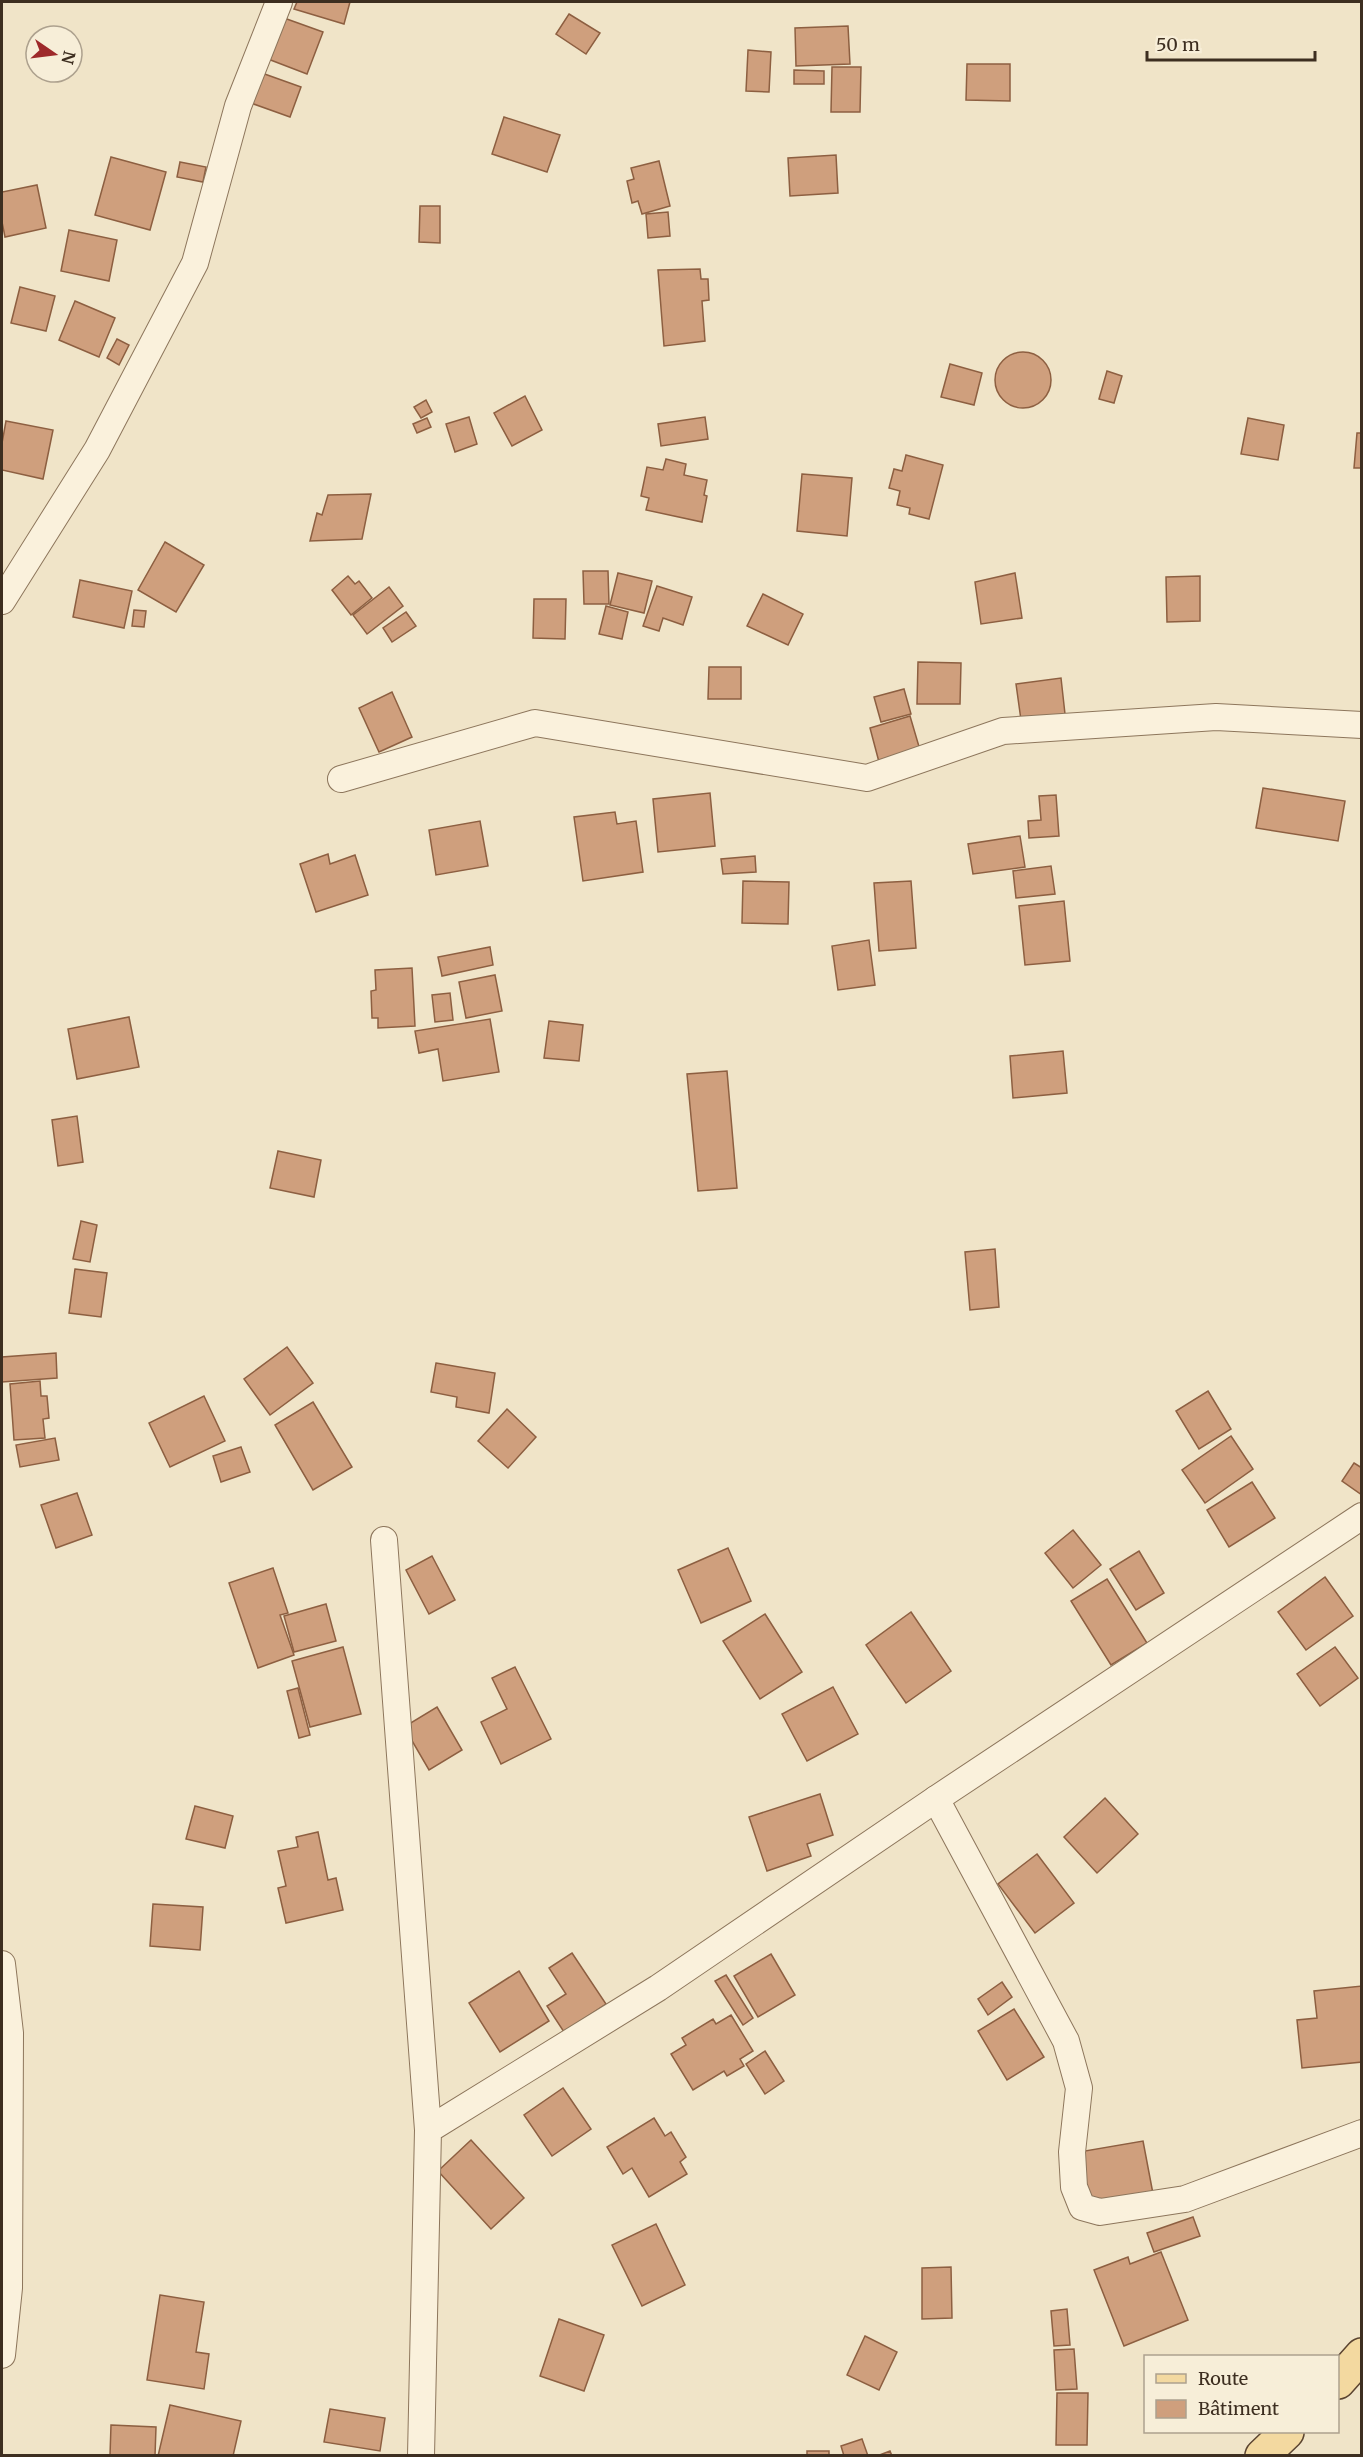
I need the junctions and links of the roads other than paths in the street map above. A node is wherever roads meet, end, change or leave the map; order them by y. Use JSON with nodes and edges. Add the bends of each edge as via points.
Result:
{"nodes":[{"id":1,"x":279,"y":2,"type":"edge"},
{"id":2,"x":2,"y":601,"type":"edge"},
{"id":3,"x":1362,"y":725,"type":"edge"},
{"id":4,"x":341,"y":779,"type":"dead end"},
{"id":5,"x":1362,"y":1516,"type":"edge"},
{"id":6,"x":384,"y":1540,"type":"dead end"},
{"id":7,"x":936,"y":1799,"type":"junction"},
{"id":8,"x":2,"y":1964,"type":"edge"},
{"id":9,"x":428,"y":2130,"type":"junction"},
{"id":10,"x":1362,"y":2133,"type":"edge"},
{"id":11,"x":2,"y":2355,"type":"edge"},
{"id":12,"x":1362,"y":2355,"type":"edge"},
{"id":13,"x":1339,"y":2381,"type":"edge"},
{"id":14,"x":1286,"y":2433,"type":"edge"},
{"id":15,"x":421,"y":2456,"type":"edge"},
{"id":16,"x":1262,"y":2456,"type":"edge"}],
"edges":[{"from":1,"to":2,"type":"street","via":[[238,106],[195,263],[97,450]]},
{"from":3,"to":4,"type":"street","via":[[1216,717],[1003,731],[867,778],[534,723]]},
{"from":5,"to":7,"type":"street"},
{"from":6,"to":9,"type":"street"},
{"from":7,"to":9,"type":"street","via":[[658,1988]]},
{"from":7,"to":10,"type":"street","via":[[1066,2041],[1079,2088],[1072,2152],[1074,2187],[1082,2207],[1100,2212],[1185,2199]]},
{"from":8,"to":11,"type":"street","via":[[10,2033],[9,2288]]},
{"from":9,"to":15,"type":"street"},
{"from":12,"to":13,"type":"main road"},
{"from":14,"to":16,"type":"main road"}]}
